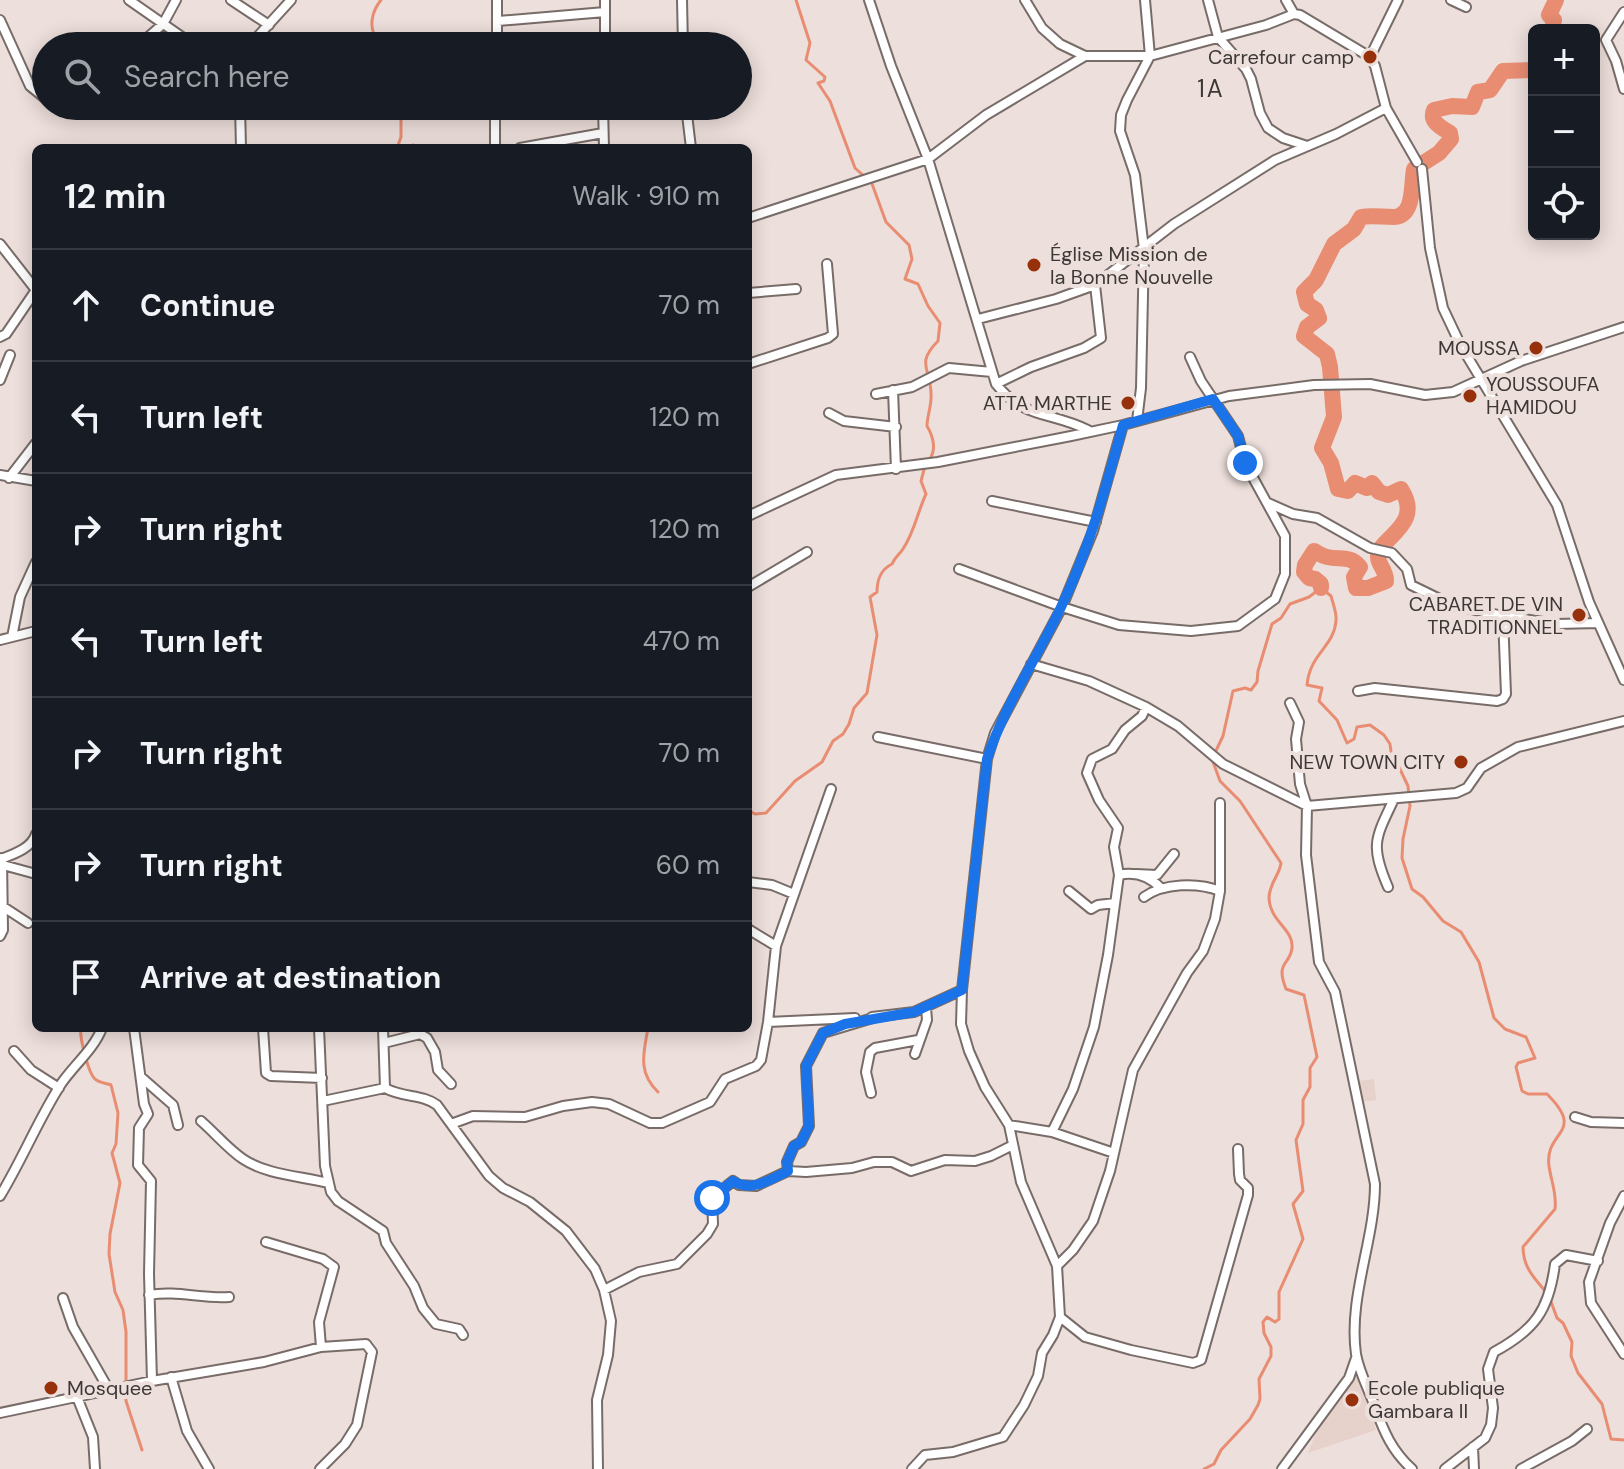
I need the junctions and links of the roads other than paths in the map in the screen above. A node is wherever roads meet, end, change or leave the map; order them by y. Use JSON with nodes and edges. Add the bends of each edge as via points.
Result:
{"nodes":[{"id":1,"x":129,"y":0,"type":"edge"},
{"id":2,"x":176,"y":0,"type":"edge"},
{"id":3,"x":231,"y":0,"type":"edge"},
{"id":4,"x":291,"y":0,"type":"edge"},
{"id":5,"x":497,"y":0,"type":"edge"},
{"id":6,"x":605,"y":0,"type":"edge"},
{"id":7,"x":682,"y":0,"type":"edge"},
{"id":8,"x":869,"y":0,"type":"edge"},
{"id":9,"x":1025,"y":0,"type":"edge"},
{"id":10,"x":1145,"y":0,"type":"edge"},
{"id":11,"x":1208,"y":0,"type":"edge"},
{"id":12,"x":1286,"y":0,"type":"edge"},
{"id":13,"x":1398,"y":0,"type":"edge"},
{"id":14,"x":1451,"y":0,"type":"edge"},
{"id":15,"x":1466,"y":7,"type":"dead end"},
{"id":16,"x":605,"y":12,"type":"junction"},
{"id":17,"x":1624,"y":12,"type":"edge"},
{"id":18,"x":1294,"y":14,"type":"junction"},
{"id":19,"x":0,"y":20,"type":"edge"},
{"id":20,"x":498,"y":21,"type":"junction"},
{"id":21,"x":163,"y":24,"type":"junction"},
{"id":22,"x":269,"y":25,"type":"junction"},
{"id":23,"x":154,"y":32,"type":"edge"},
{"id":24,"x":175,"y":32,"type":"edge"},
{"id":25,"x":262,"y":32,"type":"edge"},
{"id":26,"x":498,"y":32,"type":"edge"},
{"id":27,"x":605,"y":32,"type":"edge"},
{"id":28,"x":683,"y":32,"type":"edge"},
{"id":29,"x":1218,"y":37,"type":"junction"},
{"id":30,"x":1085,"y":56,"type":"junction"},
{"id":31,"x":1150,"y":56,"type":"junction"},
{"id":32,"x":1370,"y":57,"type":"junction"},
{"id":33,"x":32,"y":88,"type":"edge"},
{"id":34,"x":1624,"y":89,"type":"edge"},
{"id":35,"x":1386,"y":108,"type":"junction"},
{"id":36,"x":241,"y":120,"type":"edge"},
{"id":37,"x":495,"y":120,"type":"edge"},
{"id":38,"x":603,"y":120,"type":"edge"},
{"id":39,"x":688,"y":120,"type":"edge"},
{"id":40,"x":603,"y":133,"type":"junction"},
{"id":41,"x":241,"y":144,"type":"edge"},
{"id":42,"x":495,"y":144,"type":"edge"},
{"id":43,"x":542,"y":144,"type":"edge"},
{"id":44,"x":604,"y":144,"type":"edge"},
{"id":45,"x":691,"y":144,"type":"edge"},
{"id":46,"x":1308,"y":146,"type":"junction"},
{"id":47,"x":928,"y":159,"type":"junction"},
{"id":48,"x":752,"y":216,"type":"edge"},
{"id":49,"x":0,"y":244,"type":"edge"},
{"id":50,"x":1144,"y":249,"type":"junction"},
{"id":51,"x":827,"y":264,"type":"dead end"},
{"id":52,"x":32,"y":285,"type":"edge"},
{"id":53,"x":1095,"y":285,"type":"junction"},
{"id":54,"x":796,"y":289,"type":"dead end"},
{"id":55,"x":752,"y":293,"type":"edge"},
{"id":56,"x":32,"y":296,"type":"edge"},
{"id":57,"x":978,"y":319,"type":"junction"},
{"id":58,"x":1624,"y":327,"type":"edge"},
{"id":59,"x":0,"y":337,"type":"edge"},
{"id":60,"x":10,"y":355,"type":"dead end"},
{"id":61,"x":1190,"y":357,"type":"dead end"},
{"id":62,"x":752,"y":363,"type":"edge"},
{"id":63,"x":992,"y":372,"type":"junction"},
{"id":64,"x":0,"y":380,"type":"edge"},
{"id":65,"x":1481,"y":380,"type":"junction"},
{"id":66,"x":996,"y":384,"type":"junction"},
{"id":67,"x":893,"y":390,"type":"junction"},
{"id":68,"x":876,"y":394,"type":"dead end"},
{"id":69,"x":1213,"y":399,"type":"junction"},
{"id":70,"x":829,"y":413,"type":"dead end"},
{"id":71,"x":1137,"y":421,"type":"junction"},
{"id":72,"x":1123,"y":425,"type":"junction"},
{"id":73,"x":896,"y":427,"type":"junction"},
{"id":74,"x":1089,"y":431,"type":"junction"},
{"id":75,"x":32,"y":447,"type":"edge"},
{"id":76,"x":896,"y":469,"type":"junction"},
{"id":77,"x":4,"y":477,"type":"edge"},
{"id":78,"x":32,"y":480,"type":"edge"},
{"id":79,"x":992,"y":501,"type":"dead end"},
{"id":80,"x":1267,"y":502,"type":"junction"},
{"id":81,"x":752,"y":514,"type":"edge"},
{"id":82,"x":1096,"y":522,"type":"junction"},
{"id":83,"x":807,"y":552,"type":"dead end"},
{"id":84,"x":959,"y":569,"type":"dead end"},
{"id":85,"x":32,"y":571,"type":"edge"},
{"id":86,"x":752,"y":585,"type":"edge"},
{"id":87,"x":1062,"y":607,"type":"junction"},
{"id":88,"x":1503,"y":616,"type":"junction"},
{"id":89,"x":1598,"y":623,"type":"junction"},
{"id":90,"x":32,"y":632,"type":"edge"},
{"id":91,"x":12,"y":637,"type":"junction"},
{"id":92,"x":0,"y":640,"type":"edge"},
{"id":93,"x":1031,"y":664,"type":"junction"},
{"id":94,"x":1624,"y":680,"type":"edge"},
{"id":95,"x":1358,"y":691,"type":"dead end"},
{"id":96,"x":1290,"y":703,"type":"dead end"},
{"id":97,"x":1146,"y":707,"type":"junction"},
{"id":98,"x":1624,"y":721,"type":"edge"},
{"id":99,"x":878,"y":737,"type":"dead end"},
{"id":100,"x":987,"y":759,"type":"junction"},
{"id":101,"x":831,"y":789,"type":"dead end"},
{"id":102,"x":1397,"y":799,"type":"junction"},
{"id":103,"x":1220,"y":803,"type":"dead end"},
{"id":104,"x":1307,"y":806,"type":"junction"},
{"id":105,"x":32,"y":841,"type":"edge"},
{"id":106,"x":1174,"y":854,"type":"dead end"},
{"id":107,"x":2,"y":861,"type":"edge"},
{"id":108,"x":32,"y":872,"type":"edge"},
{"id":109,"x":1136,"y":874,"type":"junction"},
{"id":110,"x":1119,"y":875,"type":"junction"},
{"id":111,"x":752,"y":882,"type":"edge"},
{"id":112,"x":1388,"y":887,"type":"dead end"},
{"id":113,"x":1161,"y":888,"type":"junction"},
{"id":114,"x":1069,"y":891,"type":"dead end"},
{"id":115,"x":1220,"y":891,"type":"junction"},
{"id":116,"x":794,"y":894,"type":"junction"},
{"id":117,"x":1144,"y":897,"type":"dead end"},
{"id":118,"x":1115,"y":903,"type":"junction"},
{"id":119,"x":2,"y":906,"type":"junction"},
{"id":120,"x":28,"y":923,"type":"dead end"},
{"id":121,"x":752,"y":931,"type":"edge"},
{"id":122,"x":0,"y":936,"type":"edge"},
{"id":123,"x":776,"y":946,"type":"junction"},
{"id":124,"x":962,"y":990,"type":"junction"},
{"id":125,"x":926,"y":1007,"type":"junction"},
{"id":126,"x":876,"y":1017,"type":"junction"},
{"id":127,"x":768,"y":1022,"type":"junction"},
{"id":128,"x":100,"y":1032,"type":"edge"},
{"id":129,"x":135,"y":1032,"type":"edge"},
{"id":130,"x":263,"y":1032,"type":"edge"},
{"id":131,"x":319,"y":1032,"type":"edge"},
{"id":132,"x":383,"y":1032,"type":"edge"},
{"id":133,"x":918,"y":1040,"type":"junction"},
{"id":134,"x":384,"y":1043,"type":"junction"},
{"id":135,"x":14,"y":1051,"type":"dead end"},
{"id":136,"x":915,"y":1054,"type":"dead end"},
{"id":137,"x":141,"y":1077,"type":"junction"},
{"id":138,"x":322,"y":1078,"type":"junction"},
{"id":139,"x":451,"y":1084,"type":"dead end"},
{"id":140,"x":59,"y":1088,"type":"junction"},
{"id":141,"x":385,"y":1088,"type":"junction"},
{"id":142,"x":871,"y":1093,"type":"dead end"},
{"id":143,"x":323,"y":1101,"type":"junction"},
{"id":144,"x":1575,"y":1117,"type":"dead end"},
{"id":145,"x":201,"y":1121,"type":"dead end"},
{"id":146,"x":1624,"y":1123,"type":"edge"},
{"id":147,"x":451,"y":1124,"type":"junction"},
{"id":148,"x":178,"y":1125,"type":"dead end"},
{"id":149,"x":1009,"y":1125,"type":"junction"},
{"id":150,"x":1052,"y":1132,"type":"junction"},
{"id":151,"x":1013,"y":1145,"type":"junction"},
{"id":152,"x":1238,"y":1149,"type":"dead end"},
{"id":153,"x":1114,"y":1153,"type":"junction"},
{"id":154,"x":788,"y":1171,"type":"junction"},
{"id":155,"x":328,"y":1183,"type":"junction"},
{"id":156,"x":0,"y":1196,"type":"edge"},
{"id":157,"x":1624,"y":1196,"type":"edge"},
{"id":158,"x":266,"y":1242,"type":"dead end"},
{"id":159,"x":1598,"y":1261,"type":"junction"},
{"id":160,"x":1057,"y":1266,"type":"junction"},
{"id":161,"x":604,"y":1290,"type":"junction"},
{"id":162,"x":149,"y":1295,"type":"junction"},
{"id":163,"x":229,"y":1297,"type":"dead end"},
{"id":164,"x":63,"y":1298,"type":"dead end"},
{"id":165,"x":1060,"y":1317,"type":"junction"},
{"id":166,"x":463,"y":1335,"type":"dead end"},
{"id":167,"x":321,"y":1347,"type":"junction"},
{"id":168,"x":1624,"y":1354,"type":"edge"},
{"id":169,"x":1357,"y":1357,"type":"junction"},
{"id":170,"x":171,"y":1377,"type":"junction"},
{"id":171,"x":152,"y":1381,"type":"junction"},
{"id":172,"x":113,"y":1390,"type":"junction"},
{"id":173,"x":77,"y":1397,"type":"junction"},
{"id":174,"x":0,"y":1413,"type":"edge"},
{"id":175,"x":1587,"y":1429,"type":"dead end"},
{"id":176,"x":1473,"y":1447,"type":"junction"},
{"id":177,"x":95,"y":1469,"type":"edge"},
{"id":178,"x":209,"y":1469,"type":"edge"},
{"id":179,"x":320,"y":1469,"type":"edge"},
{"id":180,"x":598,"y":1469,"type":"edge"},
{"id":181,"x":912,"y":1469,"type":"edge"},
{"id":182,"x":1282,"y":1469,"type":"edge"},
{"id":183,"x":1412,"y":1469,"type":"edge"},
{"id":184,"x":1445,"y":1469,"type":"edge"},
{"id":185,"x":1474,"y":1469,"type":"edge"},
{"id":186,"x":1521,"y":1469,"type":"edge"}],
"edges":[{"from":1,"to":21,"type":"street"},
{"from":2,"to":21,"type":"street"},
{"from":3,"to":22,"type":"street"},
{"from":4,"to":22,"type":"street"},
{"from":5,"to":20,"type":"street"},
{"from":6,"to":16,"type":"street"},
{"from":7,"to":28,"type":"street"},
{"from":8,"to":47,"type":"street"},
{"from":9,"to":30,"type":"street","via":[[1042,28]]},
{"from":10,"to":31,"type":"street"},
{"from":11,"to":29,"type":"street"},
{"from":12,"to":18,"type":"street"},
{"from":13,"to":32,"type":"street"},
{"from":14,"to":15,"type":"street"},
{"from":16,"to":20,"type":"street"},
{"from":16,"to":27,"type":"street"},
{"from":17,"to":34,"type":"street","via":[[1606,40]]},
{"from":18,"to":29,"type":"street"},
{"from":18,"to":32,"type":"street"},
{"from":19,"to":33,"type":"street"},
{"from":20,"to":26,"type":"street"},
{"from":21,"to":23,"type":"street"},
{"from":21,"to":24,"type":"street"},
{"from":22,"to":25,"type":"street"},
{"from":29,"to":31,"type":"street"},
{"from":29,"to":46,"type":"street","via":[[1246,69],[1268,128]]},
{"from":30,"to":31,"type":"street"},
{"from":30,"to":47,"type":"street","via":[[986,115]]},
{"from":31,"to":50,"type":"street","via":[[1127,100],[1120,131],[1135,175]]},
{"from":32,"to":35,"type":"street"},
{"from":35,"to":46,"type":"street"},
{"from":35,"to":65,"type":"street","via":[[1419,165],[1443,308]]},
{"from":36,"to":41,"type":"street"},
{"from":37,"to":42,"type":"street"},
{"from":38,"to":40,"type":"street"},
{"from":39,"to":45,"type":"street"},
{"from":40,"to":43,"type":"street"},
{"from":40,"to":44,"type":"street"},
{"from":46,"to":50,"type":"street","via":[[1266,166]]},
{"from":47,"to":48,"type":"street"},
{"from":47,"to":57,"type":"street"},
{"from":49,"to":52,"type":"street"},
{"from":50,"to":53,"type":"street"},
{"from":50,"to":71,"type":"street"},
{"from":51,"to":62,"type":"street","via":[[833,334]]},
{"from":53,"to":57,"type":"street"},
{"from":53,"to":66,"type":"street","via":[[1101,338]]},
{"from":54,"to":55,"type":"street"},
{"from":56,"to":59,"type":"street"},
{"from":57,"to":63,"type":"street"},
{"from":58,"to":65,"type":"street","via":[[1534,356]]},
{"from":60,"to":64,"type":"street"},
{"from":61,"to":69,"type":"street"},
{"from":63,"to":66,"type":"street"},
{"from":63,"to":67,"type":"street","via":[[949,368],[912,387]]},
{"from":65,"to":69,"type":"street","via":[[1437,395],[1385,385],[1314,385]]},
{"from":65,"to":89,"type":"street","via":[[1557,505]]},
{"from":66,"to":74,"type":"street","via":[[1028,411]]},
{"from":67,"to":68,"type":"street"},
{"from":67,"to":73,"type":"street"},
{"from":69,"to":71,"type":"street"},
{"from":69,"to":80,"type":"street","via":[[1238,436],[1245,463]]},
{"from":70,"to":73,"type":"street","via":[[844,421]]},
{"from":71,"to":72,"type":"street"},
{"from":72,"to":74,"type":"street"},
{"from":72,"to":82,"type":"street"},
{"from":73,"to":76,"type":"street"},
{"from":74,"to":76,"type":"street"},
{"from":75,"to":77,"type":"street"},
{"from":76,"to":81,"type":"street","via":[[836,475]]},
{"from":77,"to":78,"type":"street"},
{"from":79,"to":82,"type":"street"},
{"from":80,"to":87,"type":"street","via":[[1285,536],[1285,574],[1275,599],[1238,626],[1146,629]]},
{"from":80,"to":88,"type":"street","via":[[1317,518],[1370,548],[1392,553],[1407,569],[1411,585],[1452,605]]},
{"from":82,"to":87,"type":"street"},
{"from":83,"to":86,"type":"street"},
{"from":84,"to":87,"type":"street"},
{"from":85,"to":91,"type":"street"},
{"from":87,"to":93,"type":"street"},
{"from":88,"to":89,"type":"street","via":[[1556,624]]},
{"from":88,"to":95,"type":"street","via":[[1503,699]]},
{"from":89,"to":94,"type":"street"},
{"from":90,"to":91,"type":"street"},
{"from":91,"to":92,"type":"street"},
{"from":93,"to":97,"type":"street","via":[[1089,681]]},
{"from":93,"to":100,"type":"street"},
{"from":96,"to":104,"type":"street","via":[[1299,722],[1300,784]]},
{"from":97,"to":104,"type":"street","via":[[1223,764]]},
{"from":97,"to":110,"type":"street","via":[[1112,749],[1092,759],[1087,773],[1118,828],[1114,847]]},
{"from":98,"to":102,"type":"street","via":[[1518,747],[1481,768],[1467,788],[1456,793]]},
{"from":99,"to":100,"type":"street"},
{"from":100,"to":124,"type":"street"},
{"from":101,"to":116,"type":"street"},
{"from":102,"to":104,"type":"street"},
{"from":102,"to":112,"type":"street","via":[[1376,840],[1375,855]]},
{"from":103,"to":115,"type":"street"},
{"from":104,"to":169,"type":"street","via":[[1306,855],[1319,962],[1335,992],[1375,1184],[1355,1332]]},
{"from":105,"to":107,"type":"street"},
{"from":106,"to":109,"type":"street","via":[[1157,875]]},
{"from":107,"to":108,"type":"street"},
{"from":107,"to":119,"type":"street"},
{"from":109,"to":110,"type":"street"},
{"from":109,"to":113,"type":"street"},
{"from":110,"to":118,"type":"street"},
{"from":111,"to":116,"type":"street"},
{"from":113,"to":115,"type":"street"},
{"from":113,"to":117,"type":"street"},
{"from":114,"to":118,"type":"street","via":[[1091,909]]},
{"from":115,"to":153,"type":"street","via":[[1203,951],[1133,1070]]},
{"from":116,"to":123,"type":"street"},
{"from":118,"to":150,"type":"street","via":[[1094,1027]]},
{"from":119,"to":120,"type":"street"},
{"from":119,"to":122,"type":"street"},
{"from":121,"to":123,"type":"street"},
{"from":123,"to":127,"type":"street"},
{"from":124,"to":125,"type":"street"},
{"from":124,"to":149,"type":"street","via":[[961,1024],[969,1051]]},
{"from":125,"to":126,"type":"street"},
{"from":125,"to":133,"type":"street","via":[[927,1020]]},
{"from":126,"to":127,"type":"street"},
{"from":126,"to":154,"type":"street","via":[[823,1033],[813,1050],[806,1066],[809,1126],[794,1146]]},
{"from":127,"to":147,"type":"street","via":[[756,1066],[725,1079],[710,1102],[662,1123],[592,1102],[525,1117],[473,1116]]},
{"from":128,"to":140,"type":"street"},
{"from":129,"to":137,"type":"street"},
{"from":130,"to":138,"type":"street","via":[[266,1073]]},
{"from":131,"to":138,"type":"street"},
{"from":132,"to":134,"type":"street"},
{"from":133,"to":136,"type":"street"},
{"from":133,"to":142,"type":"street","via":[[870,1052],[866,1072]]},
{"from":134,"to":139,"type":"street","via":[[416,1035],[427,1038],[438,1070]]},
{"from":134,"to":141,"type":"street"},
{"from":135,"to":140,"type":"street"},
{"from":137,"to":148,"type":"street","via":[[173,1105]]},
{"from":137,"to":162,"type":"street","via":[[148,1114],[139,1128],[138,1165],[151,1181]]},
{"from":138,"to":143,"type":"street"},
{"from":140,"to":156,"type":"street"},
{"from":141,"to":143,"type":"street"},
{"from":141,"to":147,"type":"street","via":[[430,1099]]},
{"from":143,"to":155,"type":"street"},
{"from":144,"to":146,"type":"street"},
{"from":145,"to":155,"type":"street","via":[[244,1160]]},
{"from":147,"to":161,"type":"street","via":[[489,1176],[566,1231]]},
{"from":149,"to":150,"type":"street"},
{"from":149,"to":151,"type":"street"},
{"from":150,"to":153,"type":"street"},
{"from":151,"to":154,"type":"street","via":[[975,1161],[945,1160],[911,1171],[892,1162]]},
{"from":151,"to":160,"type":"street","via":[[1021,1182]]},
{"from":152,"to":165,"type":"street","via":[[1240,1180],[1248,1195],[1201,1360],[1142,1353],[1085,1337]]},
{"from":153,"to":160,"type":"street","via":[[1093,1221]]},
{"from":154,"to":161,"type":"street","via":[[756,1186],[733,1181],[712,1198],[713,1224],[707,1234],[677,1264],[639,1272]]},
{"from":155,"to":166,"type":"street","via":[[338,1201],[383,1231],[436,1324],[459,1329]]},
{"from":157,"to":159,"type":"street"},
{"from":158,"to":167,"type":"street","via":[[334,1267],[319,1322]]},
{"from":159,"to":168,"type":"street","via":[[1589,1282],[1591,1303]]},
{"from":159,"to":176,"type":"street","via":[[1566,1255],[1555,1264],[1552,1287],[1535,1323],[1494,1352],[1488,1369],[1491,1425]]},
{"from":160,"to":165,"type":"street"},
{"from":161,"to":180,"type":"street","via":[[611,1321],[597,1400]]},
{"from":162,"to":163,"type":"street"},
{"from":162,"to":171,"type":"street"},
{"from":164,"to":172,"type":"street","via":[[73,1327]]},
{"from":165,"to":181,"type":"street","via":[[1042,1353],[1038,1376],[1003,1437],[925,1455]]},
{"from":167,"to":170,"type":"street"},
{"from":167,"to":179,"type":"street","via":[[366,1344],[372,1352],[357,1425]]},
{"from":169,"to":182,"type":"street","via":[[1349,1378]]},
{"from":169,"to":183,"type":"street","via":[[1388,1443]]},
{"from":170,"to":171,"type":"street"},
{"from":170,"to":178,"type":"street","via":[[187,1431]]},
{"from":171,"to":172,"type":"street"},
{"from":172,"to":173,"type":"street"},
{"from":173,"to":174,"type":"street"},
{"from":173,"to":177,"type":"street","via":[[93,1437]]},
{"from":175,"to":186,"type":"street"},
{"from":176,"to":184,"type":"street"},
{"from":176,"to":185,"type":"street"}]}
